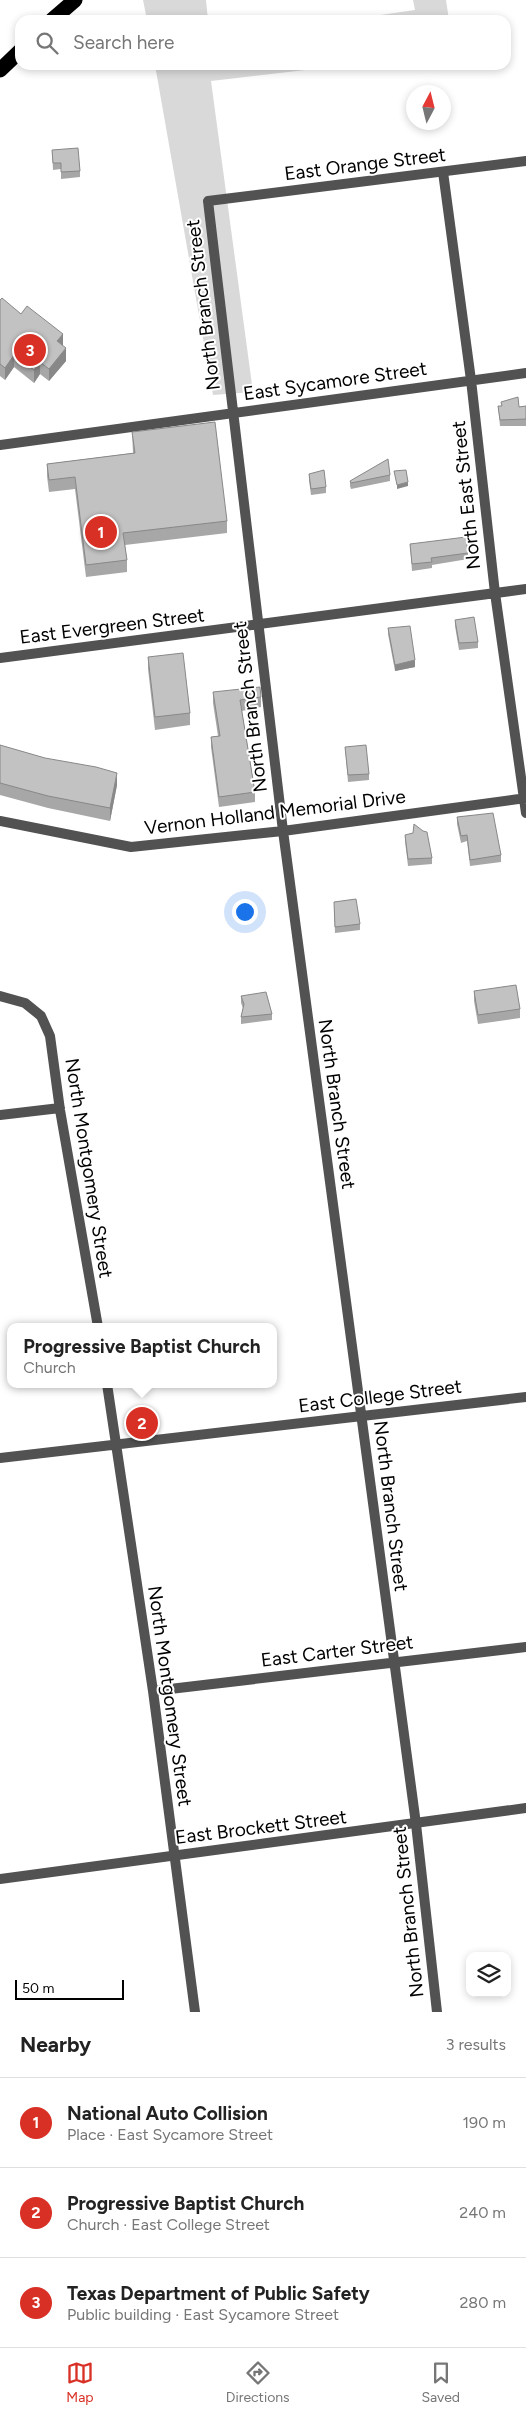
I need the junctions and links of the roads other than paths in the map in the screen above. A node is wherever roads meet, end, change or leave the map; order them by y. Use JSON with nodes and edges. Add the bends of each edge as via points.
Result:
{"nodes":[{"id":1,"x":75,"y":0,"type":"edge"},
{"id":2,"x":58,"y":15,"type":"edge"},
{"id":3,"x":15,"y":56,"type":"edge"},
{"id":4,"x":0,"y":70,"type":"edge"},
{"id":5,"x":526,"y":161,"type":"edge"},
{"id":6,"x":443,"y":172,"type":"junction"},
{"id":7,"x":208,"y":201,"type":"joint"},
{"id":8,"x":526,"y":373,"type":"edge"},
{"id":9,"x":472,"y":380,"type":"junction"},
{"id":10,"x":233,"y":412,"type":"junction"},
{"id":11,"x":0,"y":445,"type":"edge"},
{"id":12,"x":526,"y":589,"type":"edge"},
{"id":13,"x":495,"y":593,"type":"junction"},
{"id":14,"x":258,"y":624,"type":"junction"},
{"id":15,"x":0,"y":658,"type":"edge"},
{"id":16,"x":525,"y":798,"type":"edge"},
{"id":17,"x":526,"y":813,"type":"edge"},
{"id":18,"x":0,"y":821,"type":"edge"},
{"id":19,"x":282,"y":831,"type":"junction"},
{"id":20,"x":0,"y":996,"type":"edge"},
{"id":21,"x":60,"y":1108,"type":"junction"},
{"id":22,"x":0,"y":1115,"type":"edge"},
{"id":23,"x":97,"y":1323,"type":"edge"},
{"id":24,"x":108,"y":1388,"type":"edge"},
{"id":25,"x":526,"y":1397,"type":"edge"},
{"id":26,"x":362,"y":1415,"type":"junction"},
{"id":27,"x":118,"y":1445,"type":"junction"},
{"id":28,"x":0,"y":1458,"type":"edge"},
{"id":29,"x":526,"y":1647,"type":"edge"},
{"id":30,"x":393,"y":1662,"type":"junction"},
{"id":31,"x":153,"y":1691,"type":"junction"},
{"id":32,"x":526,"y":1808,"type":"edge"},
{"id":33,"x":416,"y":1824,"type":"junction"},
{"id":34,"x":173,"y":1856,"type":"junction"},
{"id":35,"x":0,"y":1879,"type":"edge"},
{"id":36,"x":195,"y":2012,"type":"edge"},
{"id":37,"x":437,"y":2012,"type":"edge"}],
"edges":[{"from":1,"to":2,"type":"highway"},
{"from":3,"to":4,"type":"highway"},
{"from":5,"to":6,"type":"street","name":"East Orange Street"},
{"from":6,"to":7,"type":"street","name":"East Orange Street"},
{"from":6,"to":9,"type":"street","name":"North East Street"},
{"from":7,"to":10,"type":"street","name":"North Branch Street"},
{"from":8,"to":9,"type":"street","name":"East Sycamore Street"},
{"from":9,"to":10,"type":"street","name":"East Sycamore Street"},
{"from":9,"to":13,"type":"street","name":"North East Street"},
{"from":10,"to":11,"type":"street","name":"East Sycamore Street"},
{"from":10,"to":14,"type":"street","name":"North Branch Street"},
{"from":12,"to":13,"type":"street","name":"East Evergreen Street"},
{"from":13,"to":14,"type":"street","name":"East Evergreen Street"},
{"from":13,"to":16,"type":"street","name":"North East Street"},
{"from":14,"to":15,"type":"street","name":"East Evergreen Street"},
{"from":14,"to":19,"type":"street","name":"North Branch Street"},
{"from":16,"to":17,"type":"street","name":"North East Street"},
{"from":16,"to":19,"type":"street","name":"Vernon Holland Memorial Drive"},
{"from":18,"to":19,"type":"street","name":"Vernon Holland Memorial Drive","via":[[131,848]]},
{"from":19,"to":26,"type":"street","name":"North Branch Street"},
{"from":20,"to":21,"type":"street","name":"North Montgomery Street","via":[[25,1003],[41,1016],[50,1036]]},
{"from":21,"to":22,"type":"street"},
{"from":21,"to":23,"type":"street","name":"North Montgomery Street"},
{"from":24,"to":27,"type":"street","name":"North Montgomery Street"},
{"from":25,"to":26,"type":"street","name":"East College Street"},
{"from":26,"to":27,"type":"street","name":"East College Street"},
{"from":26,"to":30,"type":"street","name":"North Branch Street"},
{"from":27,"to":28,"type":"street","name":"East College Street"},
{"from":27,"to":31,"type":"street","name":"North Montgomery Street"},
{"from":29,"to":30,"type":"street","name":"East Carter Street"},
{"from":30,"to":31,"type":"street","name":"East Carter Street"},
{"from":30,"to":33,"type":"street","name":"North Branch Street"},
{"from":31,"to":34,"type":"street","name":"North Montgomery Street"},
{"from":32,"to":33,"type":"street","name":"East Brockett Street"},
{"from":33,"to":34,"type":"street","name":"East Brockett Street"},
{"from":33,"to":37,"type":"street","name":"North Branch Street"},
{"from":34,"to":35,"type":"street","name":"East Brockett Street"},
{"from":34,"to":36,"type":"street","name":"North Montgomery Street"}]}
